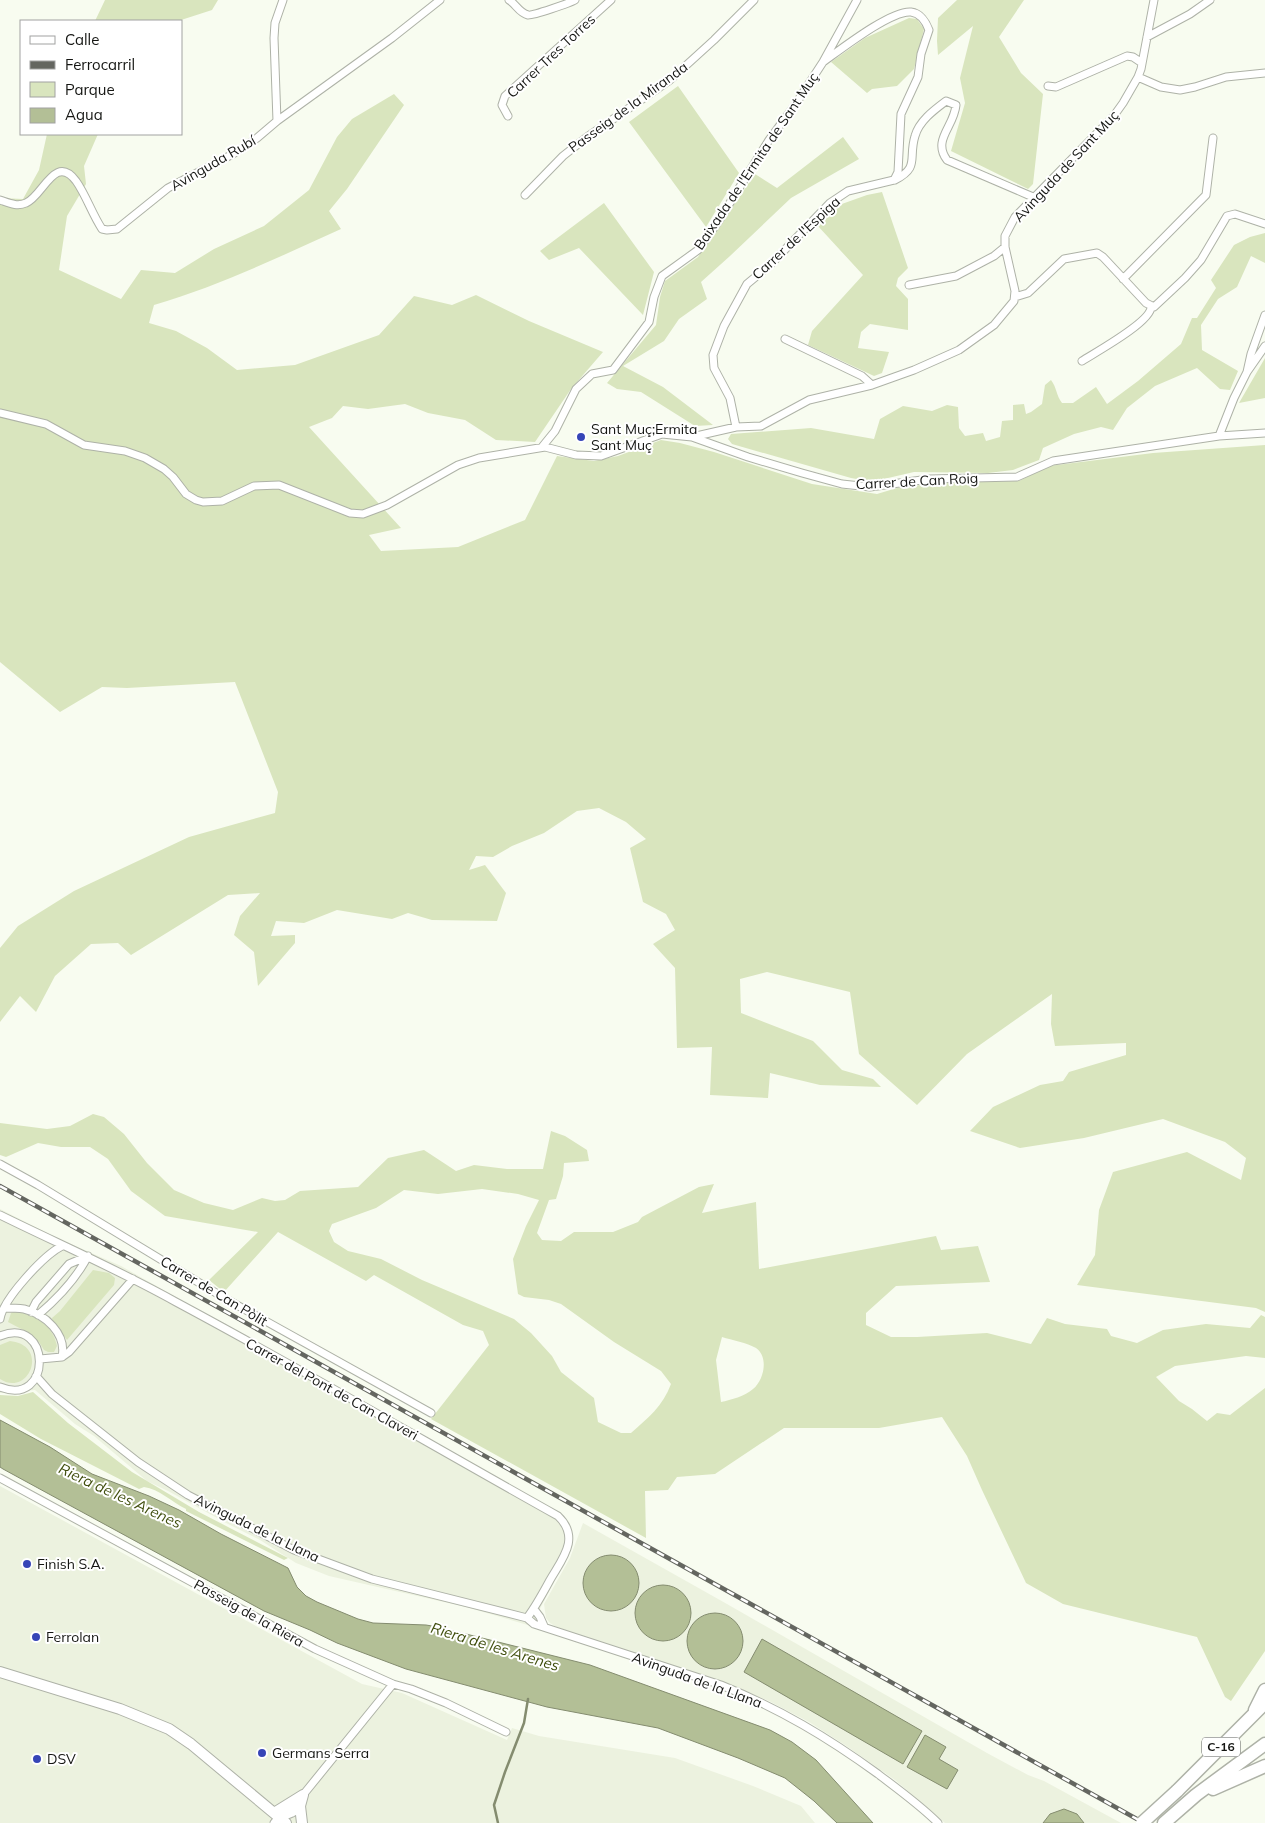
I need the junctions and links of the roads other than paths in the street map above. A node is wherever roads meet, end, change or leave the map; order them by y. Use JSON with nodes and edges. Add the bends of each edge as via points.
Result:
{"nodes":[{"id":1,"x":283,"y":0,"type":"edge"},
{"id":2,"x":508,"y":0,"type":"edge"},
{"id":3,"x":575,"y":0,"type":"edge"},
{"id":4,"x":611,"y":0,"type":"edge"},
{"id":5,"x":754,"y":0,"type":"edge"},
{"id":6,"x":857,"y":0,"type":"edge"},
{"id":7,"x":1154,"y":0,"type":"edge"},
{"id":8,"x":1210,"y":0,"type":"edge"},
{"id":9,"x":441,"y":1,"type":"edge"},
{"id":10,"x":1147,"y":37,"type":"junction"},
{"id":11,"x":823,"y":62,"type":"junction"},
{"id":12,"x":1142,"y":63,"type":"junction"},
{"id":13,"x":1265,"y":73,"type":"edge"},
{"id":14,"x":1138,"y":77,"type":"junction"},
{"id":15,"x":1048,"y":86,"type":"dead end"},
{"id":16,"x":508,"y":116,"type":"dead end"},
{"id":17,"x":277,"y":121,"type":"junction"},
{"id":18,"x":1214,"y":138,"type":"dead end"},
{"id":19,"x":894,"y":180,"type":"junction"},
{"id":20,"x":525,"y":194,"type":"dead end"},
{"id":21,"x":1033,"y":197,"type":"junction"},
{"id":22,"x":0,"y":200,"type":"edge"},
{"id":23,"x":1265,"y":224,"type":"edge"},
{"id":24,"x":1005,"y":247,"type":"junction"},
{"id":25,"x":1123,"y":279,"type":"junction"},
{"id":26,"x":909,"y":285,"type":"dead end"},
{"id":27,"x":1015,"y":297,"type":"junction"},
{"id":28,"x":1152,"y":307,"type":"junction"},
{"id":29,"x":1265,"y":315,"type":"edge"},
{"id":30,"x":784,"y":339,"type":"dead end"},
{"id":31,"x":1265,"y":346,"type":"edge"},
{"id":32,"x":1082,"y":361,"type":"dead end"},
{"id":33,"x":1247,"y":372,"type":"junction"},
{"id":34,"x":872,"y":385,"type":"junction"},
{"id":35,"x":0,"y":413,"type":"edge"},
{"id":36,"x":736,"y":427,"type":"junction"},
{"id":37,"x":1265,"y":433,"type":"edge"},
{"id":38,"x":688,"y":436,"type":"junction"},
{"id":39,"x":1220,"y":436,"type":"junction"},
{"id":40,"x":542,"y":447,"type":"junction"},
{"id":41,"x":0,"y":1164,"type":"edge"},
{"id":42,"x":0,"y":1215,"type":"edge"},
{"id":43,"x":62,"y":1246,"type":"junction"},
{"id":44,"x":88,"y":1256,"type":"junction"},
{"id":45,"x":133,"y":1279,"type":"junction"},
{"id":46,"x":4,"y":1308,"type":"junction"},
{"id":47,"x":34,"y":1313,"type":"junction"},
{"id":48,"x":0,"y":1319,"type":"edge"},
{"id":49,"x":0,"y":1336,"type":"edge"},
{"id":50,"x":62,"y":1357,"type":"junction"},
{"id":51,"x":40,"y":1359,"type":"junction"},
{"id":52,"x":36,"y":1376,"type":"junction"},
{"id":53,"x":30,"y":1384,"type":"junction"},
{"id":54,"x":0,"y":1387,"type":"edge"},
{"id":55,"x":52,"y":1394,"type":"junction"},
{"id":56,"x":431,"y":1413,"type":"dead end"},
{"id":57,"x":0,"y":1478,"type":"edge"},
{"id":58,"x":534,"y":1609,"type":"junction"},
{"id":59,"x":527,"y":1618,"type":"junction"},
{"id":60,"x":544,"y":1626,"type":"junction"},
{"id":61,"x":0,"y":1672,"type":"edge"},
{"id":62,"x":393,"y":1684,"type":"junction"},
{"id":63,"x":1265,"y":1690,"type":"edge"},
{"id":64,"x":1265,"y":1704,"type":"edge"},
{"id":65,"x":1254,"y":1714,"type":"junction"},
{"id":66,"x":506,"y":1732,"type":"dead end"},
{"id":67,"x":1265,"y":1744,"type":"edge"},
{"id":68,"x":1265,"y":1766,"type":"edge"},
{"id":69,"x":1196,"y":1794,"type":"junction"},
{"id":70,"x":303,"y":1795,"type":"junction"},
{"id":71,"x":300,"y":1806,"type":"junction"},
{"id":72,"x":278,"y":1819,"type":"edge"},
{"id":73,"x":302,"y":1823,"type":"edge"},
{"id":74,"x":938,"y":1823,"type":"edge"},
{"id":75,"x":1142,"y":1823,"type":"edge"},
{"id":76,"x":1164,"y":1823,"type":"edge"}],
"edges":[{"from":1,"to":17,"type":"street","via":[[274,38]]},
{"from":2,"to":3,"type":"street","name":"Carrer Tres Torres","via":[[528,15]]},
{"from":4,"to":16,"type":"street","name":"Carrer Tres Torres","via":[[504,96],[502,106]]},
{"from":5,"to":20,"type":"street","name":"Passeig de la Miranda","via":[[670,80],[574,146]]},
{"from":6,"to":11,"type":"street","name":"Baixada de l'Ermita de Sant Muç"},
{"from":7,"to":10,"type":"street","name":"Avinguda de Sant Muç"},
{"from":8,"to":10,"type":"street"},
{"from":9,"to":17,"type":"street","name":"Avinguda Rubí"},
{"from":10,"to":12,"type":"street","name":"Avinguda de Sant Muç"},
{"from":11,"to":19,"type":"street","via":[[866,31],[891,18],[910,12],[920,16],[927,25],[929,30],[918,77],[901,114],[898,172]]},
{"from":11,"to":40,"type":"street","name":"Baixada de l'Ermita de Sant Muç","via":[[698,250],[662,276],[651,315],[642,332],[612,370],[592,374],[576,389],[555,431]]},
{"from":12,"to":14,"type":"street","name":"Avinguda de Sant Muç"},
{"from":12,"to":15,"type":"street","via":[[1127,56],[1056,87]]},
{"from":13,"to":14,"type":"street","via":[[1226,77],[1180,90],[1161,87]]},
{"from":14,"to":21,"type":"street","name":"Avinguda de Sant Muç","via":[[1113,117]]},
{"from":17,"to":22,"type":"street","name":"Avinguda Rubí","via":[[233,154],[168,188],[117,229],[102,229],[75,180],[66,173],[56,172],[25,204]]},
{"from":18,"to":25,"type":"street","via":[[1206,195]]},
{"from":19,"to":21,"type":"street","via":[[911,168],[915,135],[927,116],[946,100],[956,105],[941,144],[947,160]]},
{"from":19,"to":36,"type":"street","name":"Carrer de l'Espiga","via":[[848,191],[830,204],[747,284],[724,326],[713,355],[714,368],[730,398]]},
{"from":21,"to":24,"type":"street","name":"Avinguda de Sant Muç","via":[[1015,217],[1006,236]]},
{"from":23,"to":28,"type":"street","via":[[1235,214],[1227,216],[1197,266]]},
{"from":24,"to":26,"type":"street","via":[[956,276]]},
{"from":24,"to":27,"type":"street"},
{"from":25,"to":27,"type":"street","via":[[1101,255],[1085,254],[1060,262],[1028,293]]},
{"from":25,"to":28,"type":"street"},
{"from":27,"to":34,"type":"street","via":[[994,325],[959,350]]},
{"from":28,"to":32,"type":"street","via":[[1149,315],[1130,330]]},
{"from":29,"to":33,"type":"street"},
{"from":30,"to":34,"type":"street","via":[[862,376]]},
{"from":31,"to":33,"type":"street"},
{"from":33,"to":39,"type":"street"},
{"from":34,"to":36,"type":"street","via":[[809,400],[761,426]]},
{"from":35,"to":40,"type":"street","via":[[46,424],[84,444],[145,458],[164,469],[186,494],[203,502],[222,501],[254,486],[279,485],[358,514],[387,505],[469,461]]},
{"from":36,"to":38,"type":"street"},
{"from":37,"to":39,"type":"street","name":"Carrer de Can Roig"},
{"from":38,"to":39,"type":"street","name":"Carrer de Can Roig","via":[[802,473],[842,484],[870,487],[929,479],[1017,477],[1053,461]]},
{"from":38,"to":40,"type":"street","via":[[652,436],[607,454],[592,456]]},
{"from":41,"to":56,"type":"street","name":"Carrer de Can Pòlit","via":[[226,1299]]},
{"from":42,"to":43,"type":"street","name":"Carrer del Pont de Can Claveri"},
{"from":43,"to":44,"type":"street","name":"Carrer del Pont de Can Claveri"},
{"from":43,"to":46,"type":"street","via":[[34,1270]]},
{"from":44,"to":45,"type":"street","name":"Carrer del Pont de Can Claveri"},
{"from":44,"to":47,"type":"street","via":[[67,1286]]},
{"from":44,"to":47,"type":"street","via":[[69,1264],[36,1302]]},
{"from":45,"to":50,"type":"street"},
{"from":45,"to":58,"type":"street","name":"Carrer del Pont de Can Claveri","via":[[558,1516],[567,1528],[569,1541],[566,1553]]},
{"from":46,"to":47,"type":"street"},
{"from":46,"to":48,"type":"street"},
{"from":47,"to":50,"type":"street","via":[[52,1324],[64,1349]]},
{"from":49,"to":51,"type":"street","via":[[13,1333],[29,1338],[39,1351]]},
{"from":50,"to":51,"type":"street"},
{"from":51,"to":52,"type":"street"},
{"from":52,"to":53,"type":"street"},
{"from":52,"to":55,"type":"street","name":"Avinguda de la Llana"},
{"from":53,"to":54,"type":"street","via":[[12,1390]]},
{"from":53,"to":55,"type":"street","name":"Avinguda de la Llana"},
{"from":55,"to":59,"type":"street","name":"Avinguda de la Llana","via":[[138,1462],[188,1495],[294,1550],[372,1579]]},
{"from":57,"to":62,"type":"street","name":"Passeig de la Riera","via":[[315,1649]]},
{"from":58,"to":59,"type":"street","name":"Carrer del Pont de Can Claveri"},
{"from":58,"to":60,"type":"street"},
{"from":59,"to":60,"type":"street","name":"Avinguda de la Llana"},
{"from":60,"to":74,"type":"street","name":"Avinguda de la Llana","via":[[721,1685],[805,1724],[856,1758]]},
{"from":61,"to":72,"type":"main road","via":[[169,1729]]},
{"from":62,"to":66,"type":"street","name":"Passeig de la Riera","via":[[446,1703]]},
{"from":62,"to":70,"type":"street"},
{"from":63,"to":65,"type":"highway","number":"C-16"},
{"from":64,"to":65,"type":"highway","number":"C-16"},
{"from":65,"to":75,"type":"highway","number":"C-16","bridge":true},
{"from":67,"to":69,"type":"highway","number":"C-16"},
{"from":68,"to":69,"type":"highway","number":"C-16"},
{"from":69,"to":76,"type":"highway","number":"C-16"},
{"from":70,"to":71,"type":"main road"},
{"from":70,"to":72,"type":"main road","via":[[288,1802]]},
{"from":71,"to":72,"type":"main road"},
{"from":71,"to":73,"type":"main road"}]}
